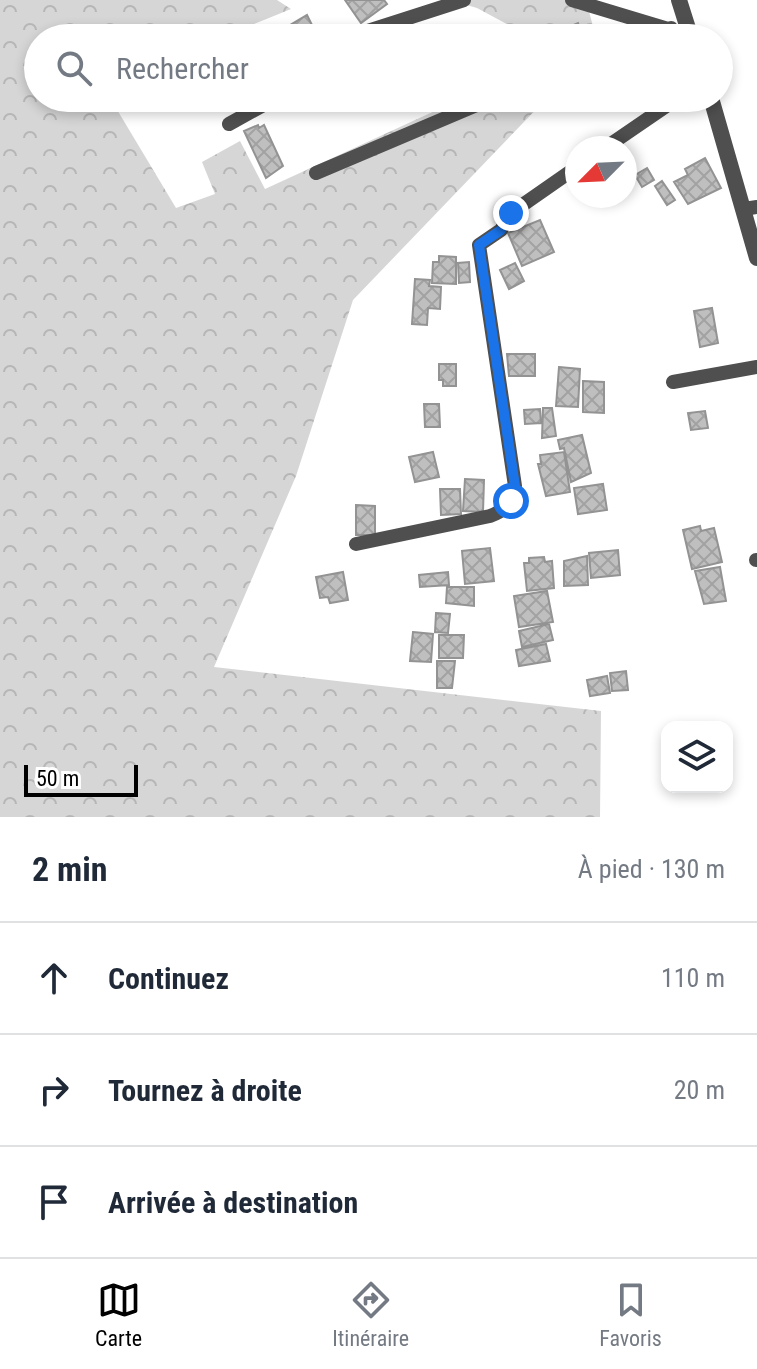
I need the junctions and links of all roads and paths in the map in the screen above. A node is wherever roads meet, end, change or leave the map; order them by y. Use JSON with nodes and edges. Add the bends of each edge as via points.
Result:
{"nodes":[{"id":1,"x":464,"y":0,"type":"edge"},
{"id":2,"x":572,"y":0,"type":"edge"},
{"id":3,"x":679,"y":0,"type":"edge"},
{"id":4,"x":389,"y":24,"type":"edge"},
{"id":5,"x":651,"y":24,"type":"edge"},
{"id":6,"x":687,"y":24,"type":"edge"},
{"id":7,"x":251,"y":112,"type":"edge"},
{"id":8,"x":460,"y":112,"type":"edge"},
{"id":9,"x":658,"y":112,"type":"edge"},
{"id":10,"x":716,"y":112,"type":"edge"},
{"id":11,"x":229,"y":124,"type":"dead end"},
{"id":12,"x":623,"y":136,"type":"edge"},
{"id":13,"x":316,"y":173,"type":"dead end"},
{"id":14,"x":565,"y":175,"type":"edge"},
{"id":15,"x":750,"y":208,"type":"edge"},
{"id":16,"x":757,"y":258,"type":"edge"},
{"id":17,"x":757,"y":367,"type":"edge"},
{"id":18,"x":673,"y":382,"type":"dead end"},
{"id":19,"x":356,"y":544,"type":"dead end"}],
"edges":[{"from":1,"to":4,"type":"street"},
{"from":2,"to":5,"type":"street"},
{"from":3,"to":6,"type":"street"},
{"from":7,"to":11,"type":"street"},
{"from":8,"to":13,"type":"street"},
{"from":9,"to":12,"type":"street"},
{"from":10,"to":15,"type":"street"},
{"from":14,"to":19,"type":"street","via":[[511,213],[501,230],[479,245],[515,486],[511,501],[490,516]]},
{"from":15,"to":16,"type":"street"},
{"from":17,"to":18,"type":"street"}]}
